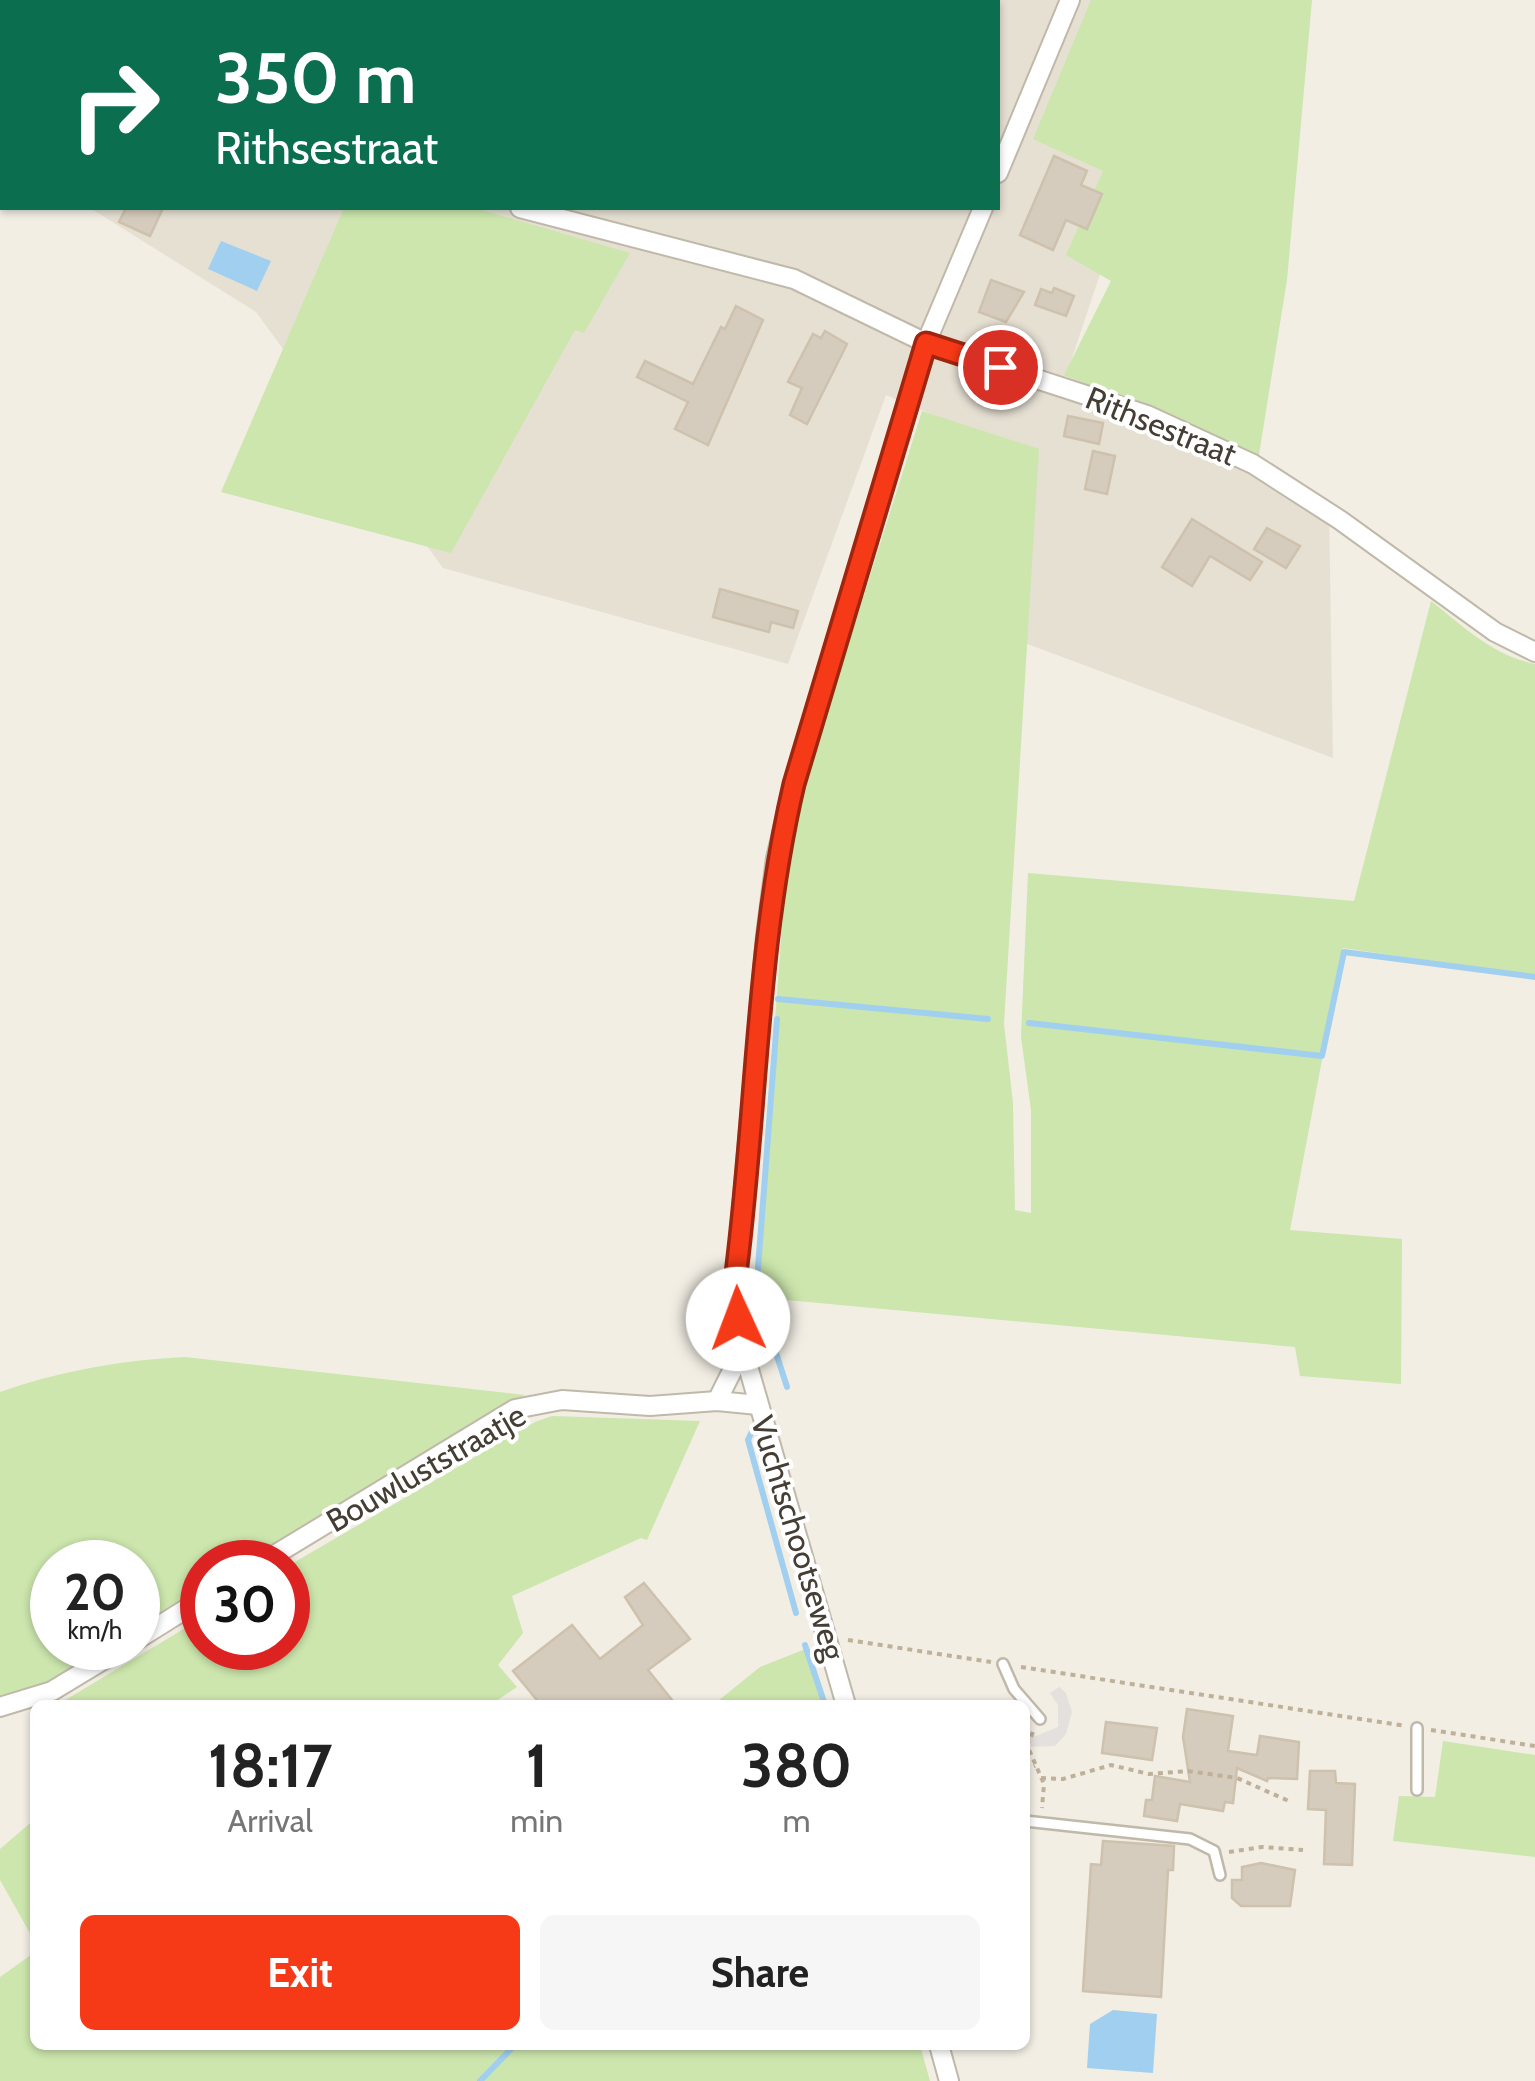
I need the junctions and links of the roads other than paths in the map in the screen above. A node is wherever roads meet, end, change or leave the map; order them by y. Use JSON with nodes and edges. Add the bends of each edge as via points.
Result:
{"nodes":[{"id":1,"x":1070,"y":0,"type":"edge"},
{"id":2,"x":1000,"y":168,"type":"edge"},
{"id":3,"x":528,"y":210,"type":"edge"},
{"id":4,"x":982,"y":210,"type":"edge"},
{"id":5,"x":926,"y":343,"type":"junction"},
{"id":6,"x":1535,"y":652,"type":"edge"},
{"id":7,"x":742,"y":1349,"type":"junction"},
{"id":8,"x":717,"y":1401,"type":"junction"},
{"id":9,"x":758,"y":1405,"type":"junction"},
{"id":10,"x":299,"y":1540,"type":"edge"},
{"id":11,"x":1003,"y":1664,"type":"road end"},
{"id":12,"x":87,"y":1670,"type":"edge"},
{"id":13,"x":845,"y":1700,"type":"edge"},
{"id":14,"x":1024,"y":1700,"type":"edge"},
{"id":15,"x":0,"y":1707,"type":"edge"},
{"id":16,"x":1030,"y":1707,"type":"edge"},
{"id":17,"x":1040,"y":1719,"type":"road end"},
{"id":18,"x":1417,"y":1728,"type":"road end"},
{"id":19,"x":1417,"y":1790,"type":"dead end"},
{"id":20,"x":1030,"y":1821,"type":"edge"},
{"id":21,"x":1220,"y":1875,"type":"dead end"},
{"id":22,"x":940,"y":2050,"type":"edge"},
{"id":23,"x":949,"y":2081,"type":"edge"}],
"edges":[{"from":1,"to":2,"type":"street"},
{"from":3,"to":5,"type":"street","name":"Rithsestraat","via":[[794,280]]},
{"from":4,"to":5,"type":"street","name":"Vuchtschootseweg"},
{"from":5,"to":6,"type":"street","name":"Rithsestraat","via":[[1148,415],[1253,464],[1494,632]]},
{"from":5,"to":7,"type":"street","name":"Vuchtschootseweg","via":[[776,858],[734,1289]]},
{"from":7,"to":8,"type":"street"},
{"from":7,"to":9,"type":"street","name":"Vuchtschootseweg"},
{"from":8,"to":9,"type":"street","name":"Bouwluststraatje"},
{"from":8,"to":10,"type":"street","name":"Bouwluststraatje","via":[[650,1406],[562,1400],[515,1409]]},
{"from":9,"to":13,"type":"street","name":"Vuchtschootseweg"},
{"from":11,"to":14,"type":"lane"},
{"from":12,"to":15,"type":"street","via":[[52,1691]]},
{"from":16,"to":17,"type":"lane"},
{"from":18,"to":19,"type":"lane"},
{"from":20,"to":21,"type":"lane","via":[[1190,1839],[1214,1851]]},
{"from":22,"to":23,"type":"street"}]}
